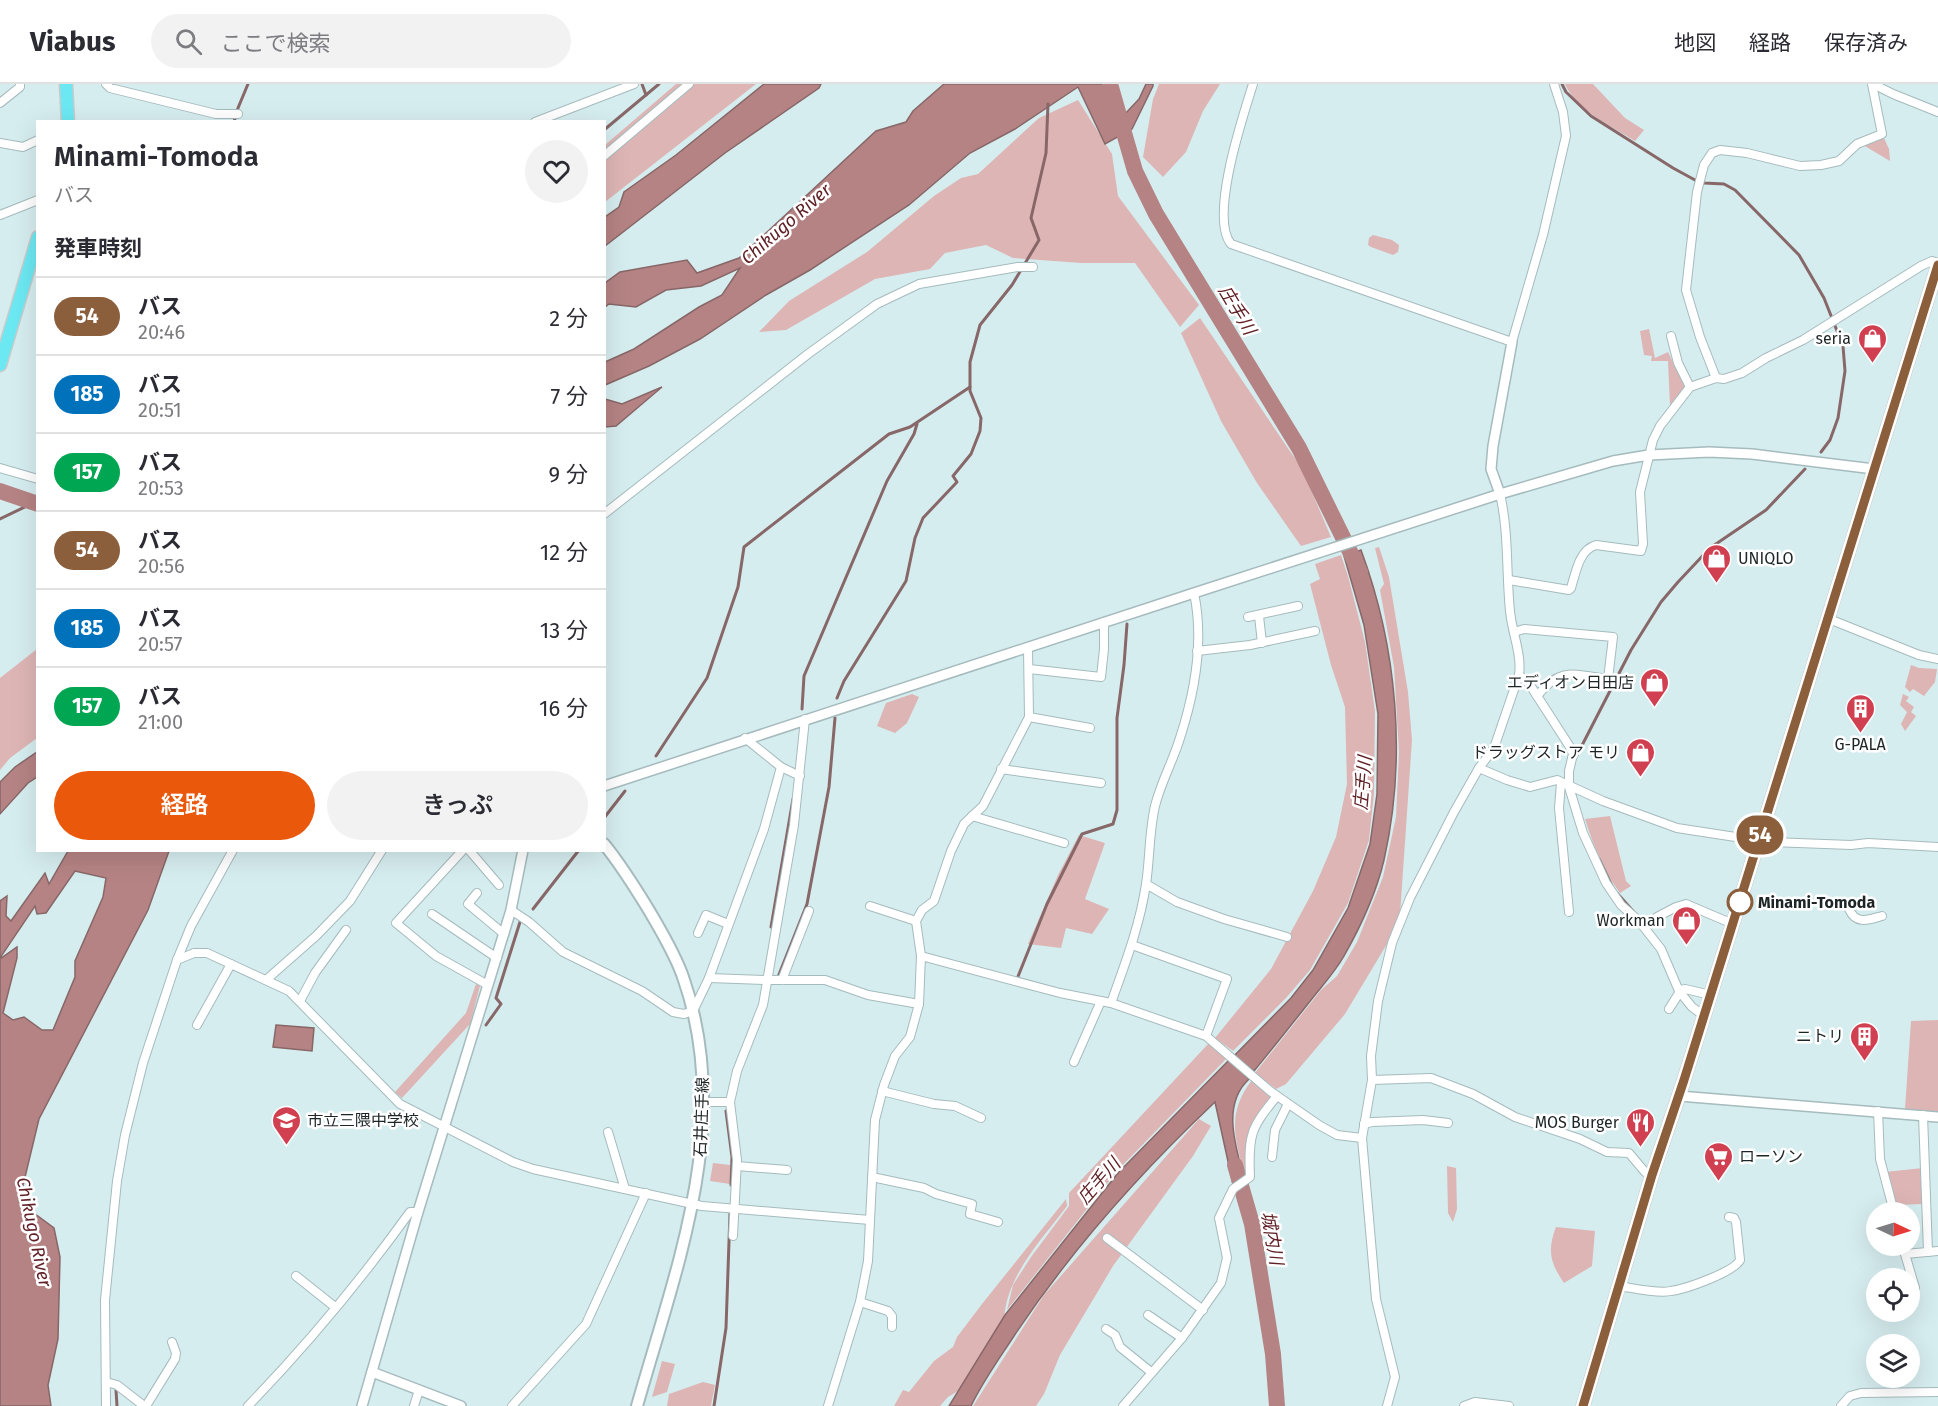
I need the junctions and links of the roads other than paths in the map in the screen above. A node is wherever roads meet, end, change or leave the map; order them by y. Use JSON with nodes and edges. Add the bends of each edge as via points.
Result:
{"nodes":[{"id":1,"x":20,"y":84,"type":"edge"},
{"id":2,"x":66,"y":84,"type":"edge"},
{"id":3,"x":106,"y":84,"type":"edge"},
{"id":4,"x":634,"y":84,"type":"edge"},
{"id":5,"x":688,"y":84,"type":"edge"},
{"id":6,"x":1253,"y":84,"type":"edge"},
{"id":7,"x":1554,"y":84,"type":"edge"},
{"id":8,"x":1872,"y":84,"type":"edge"},
{"id":9,"x":0,"y":103,"type":"edge"},
{"id":10,"x":1938,"y":112,"type":"edge"},
{"id":11,"x":233,"y":117,"type":"edge"},
{"id":12,"x":68,"y":120,"type":"edge"},
{"id":13,"x":540,"y":120,"type":"edge"},
{"id":14,"x":36,"y":141,"type":"edge"},
{"id":15,"x":0,"y":143,"type":"edge"},
{"id":16,"x":606,"y":154,"type":"edge"},
{"id":17,"x":36,"y":201,"type":"edge"},
{"id":18,"x":0,"y":215,"type":"edge"},
{"id":19,"x":36,"y":244,"type":"edge"},
{"id":20,"x":1938,"y":264,"type":"edge"},
{"id":21,"x":1033,"y":267,"type":"dead end"},
{"id":22,"x":1671,"y":336,"type":"dead end"},
{"id":23,"x":1512,"y":342,"type":"junction"},
{"id":24,"x":0,"y":365,"type":"edge"},
{"id":25,"x":1716,"y":378,"type":"junction"},
{"id":26,"x":1690,"y":387,"type":"junction"},
{"id":27,"x":1649,"y":455,"type":"junction"},
{"id":28,"x":0,"y":468,"type":"edge"},
{"id":29,"x":1874,"y":469,"type":"junction"},
{"id":30,"x":36,"y":478,"type":"edge"},
{"id":31,"x":1500,"y":494,"type":"junction"},
{"id":32,"x":606,"y":512,"type":"edge"},
{"id":33,"x":1509,"y":580,"type":"junction"},
{"id":34,"x":1194,"y":593,"type":"junction"},
{"id":35,"x":1298,"y":606,"type":"dead end"},
{"id":36,"x":1259,"y":616,"type":"junction"},
{"id":37,"x":1248,"y":617,"type":"dead end"},
{"id":38,"x":1829,"y":619,"type":"junction"},
{"id":39,"x":1104,"y":622,"type":"junction"},
{"id":40,"x":1315,"y":631,"type":"dead end"},
{"id":41,"x":1514,"y":632,"type":"junction"},
{"id":42,"x":1262,"y":643,"type":"junction"},
{"id":43,"x":1028,"y":648,"type":"junction"},
{"id":44,"x":1197,"y":651,"type":"junction"},
{"id":45,"x":1938,"y":658,"type":"edge"},
{"id":46,"x":1029,"y":669,"type":"junction"},
{"id":47,"x":1519,"y":675,"type":"junction"},
{"id":48,"x":1537,"y":696,"type":"junction"},
{"id":49,"x":1029,"y":717,"type":"junction"},
{"id":50,"x":805,"y":719,"type":"junction"},
{"id":51,"x":1090,"y":728,"type":"dead end"},
{"id":52,"x":745,"y":738,"type":"junction"},
{"id":53,"x":781,"y":767,"type":"junction"},
{"id":54,"x":1479,"y":768,"type":"junction"},
{"id":55,"x":1001,"y":769,"type":"junction"},
{"id":56,"x":797,"y":774,"type":"junction"},
{"id":57,"x":1101,"y":783,"type":"dead end"},
{"id":58,"x":606,"y":785,"type":"edge"},
{"id":59,"x":1568,"y":786,"type":"junction"},
{"id":60,"x":972,"y":816,"type":"junction"},
{"id":61,"x":1758,"y":841,"type":"junction"},
{"id":62,"x":1064,"y":843,"type":"dead end"},
{"id":63,"x":606,"y":847,"type":"edge"},
{"id":64,"x":1938,"y":847,"type":"edge"},
{"id":65,"x":231,"y":852,"type":"edge"},
{"id":66,"x":381,"y":852,"type":"edge"},
{"id":67,"x":461,"y":852,"type":"edge"},
{"id":68,"x":471,"y":852,"type":"edge"},
{"id":69,"x":524,"y":852,"type":"edge"},
{"id":70,"x":1146,"y":884,"type":"junction"},
{"id":71,"x":499,"y":885,"type":"dead end"},
{"id":72,"x":477,"y":893,"type":"dead end"},
{"id":73,"x":870,"y":906,"type":"dead end"},
{"id":74,"x":1849,"y":909,"type":"dead end"},
{"id":75,"x":511,"y":910,"type":"junction"},
{"id":76,"x":809,"y":911,"type":"dead end"},
{"id":77,"x":1569,"y":912,"type":"dead end"},
{"id":78,"x":432,"y":914,"type":"dead end"},
{"id":79,"x":1882,"y":916,"type":"dead end"},
{"id":80,"x":1657,"y":917,"type":"dead end"},
{"id":81,"x":916,"y":921,"type":"junction"},
{"id":82,"x":728,"y":924,"type":"junction"},
{"id":83,"x":1733,"y":924,"type":"junction"},
{"id":84,"x":346,"y":930,"type":"dead end"},
{"id":85,"x":698,"y":933,"type":"dead end"},
{"id":86,"x":504,"y":934,"type":"junction"},
{"id":87,"x":1287,"y":937,"type":"dead end"},
{"id":88,"x":1131,"y":945,"type":"junction"},
{"id":89,"x":921,"y":957,"type":"junction"},
{"id":90,"x":496,"y":958,"type":"junction"},
{"id":91,"x":177,"y":960,"type":"junction"},
{"id":92,"x":231,"y":964,"type":"junction"},
{"id":93,"x":709,"y":978,"type":"junction"},
{"id":94,"x":266,"y":980,"type":"junction"},
{"id":95,"x":766,"y":980,"type":"junction"},
{"id":96,"x":782,"y":980,"type":"junction"},
{"id":97,"x":488,"y":985,"type":"junction"},
{"id":98,"x":1681,"y":990,"type":"junction"},
{"id":99,"x":1711,"y":995,"type":"junction"},
{"id":100,"x":1101,"y":1000,"type":"junction"},
{"id":101,"x":300,"y":1001,"type":"junction"},
{"id":102,"x":1111,"y":1003,"type":"junction"},
{"id":103,"x":919,"y":1004,"type":"junction"},
{"id":104,"x":1669,"y":1009,"type":"dead end"},
{"id":105,"x":693,"y":1011,"type":"junction"},
{"id":106,"x":1704,"y":1016,"type":"junction"},
{"id":107,"x":197,"y":1025,"type":"dead end"},
{"id":108,"x":1206,"y":1036,"type":"junction"},
{"id":109,"x":1074,"y":1062,"type":"dead end"},
{"id":110,"x":1372,"y":1080,"type":"junction"},
{"id":111,"x":882,"y":1091,"type":"junction"},
{"id":112,"x":1273,"y":1094,"type":"junction"},
{"id":113,"x":1679,"y":1096,"type":"junction"},
{"id":114,"x":704,"y":1102,"type":"junction"},
{"id":115,"x":730,"y":1102,"type":"junction"},
{"id":116,"x":1288,"y":1104,"type":"junction"},
{"id":117,"x":1878,"y":1111,"type":"junction"},
{"id":118,"x":1923,"y":1115,"type":"junction"},
{"id":119,"x":1938,"y":1117,"type":"edge"},
{"id":120,"x":981,"y":1118,"type":"dead end"},
{"id":121,"x":1448,"y":1123,"type":"dead end"},
{"id":122,"x":1364,"y":1124,"type":"junction"},
{"id":123,"x":444,"y":1127,"type":"junction"},
{"id":124,"x":608,"y":1132,"type":"dead end"},
{"id":125,"x":1362,"y":1138,"type":"junction"},
{"id":126,"x":1272,"y":1157,"type":"dead end"},
{"id":127,"x":737,"y":1166,"type":"junction"},
{"id":128,"x":788,"y":1170,"type":"dead end"},
{"id":129,"x":1652,"y":1175,"type":"junction"},
{"id":130,"x":872,"y":1177,"type":"junction"},
{"id":131,"x":625,"y":1188,"type":"junction"},
{"id":132,"x":646,"y":1193,"type":"junction"},
{"id":133,"x":1891,"y":1202,"type":"edge"},
{"id":134,"x":693,"y":1204,"type":"junction"},
{"id":135,"x":736,"y":1208,"type":"junction"},
{"id":136,"x":418,"y":1212,"type":"junction"},
{"id":137,"x":1729,"y":1217,"type":"dead end"},
{"id":138,"x":870,"y":1220,"type":"junction"},
{"id":139,"x":998,"y":1222,"type":"dead end"},
{"id":140,"x":734,"y":1236,"type":"dead end"},
{"id":141,"x":1107,"y":1238,"type":"dead end"},
{"id":142,"x":1938,"y":1251,"type":"edge"},
{"id":143,"x":1928,"y":1252,"type":"junction"},
{"id":144,"x":1920,"y":1253,"type":"edge"},
{"id":145,"x":296,"y":1276,"type":"dead end"},
{"id":146,"x":1619,"y":1286,"type":"junction"},
{"id":147,"x":860,"y":1302,"type":"junction"},
{"id":148,"x":334,"y":1307,"type":"junction"},
{"id":149,"x":1203,"y":1310,"type":"junction"},
{"id":150,"x":1148,"y":1315,"type":"dead end"},
{"id":151,"x":892,"y":1327,"type":"dead end"},
{"id":152,"x":1106,"y":1329,"type":"dead end"},
{"id":153,"x":1182,"y":1338,"type":"junction"},
{"id":154,"x":172,"y":1342,"type":"dead end"},
{"id":155,"x":372,"y":1372,"type":"junction"},
{"id":156,"x":1151,"y":1372,"type":"junction"},
{"id":157,"x":106,"y":1382,"type":"junction"},
{"id":158,"x":419,"y":1390,"type":"junction"},
{"id":159,"x":1938,"y":1392,"type":"edge"},
{"id":160,"x":1469,"y":1404,"type":"edge"},
{"id":161,"x":106,"y":1406,"type":"edge"},
{"id":162,"x":145,"y":1406,"type":"edge"},
{"id":163,"x":248,"y":1406,"type":"edge"},
{"id":164,"x":362,"y":1406,"type":"edge"},
{"id":165,"x":414,"y":1406,"type":"edge"},
{"id":166,"x":461,"y":1406,"type":"edge"},
{"id":167,"x":512,"y":1406,"type":"edge"},
{"id":168,"x":637,"y":1406,"type":"edge"},
{"id":169,"x":828,"y":1406,"type":"edge"},
{"id":170,"x":1123,"y":1406,"type":"edge"},
{"id":171,"x":1387,"y":1406,"type":"edge"},
{"id":172,"x":1509,"y":1406,"type":"edge"},
{"id":173,"x":1583,"y":1406,"type":"edge"},
{"id":174,"x":1841,"y":1406,"type":"edge"}],
"edges":[{"from":1,"to":9,"type":"street"},
{"from":2,"to":12,"type":"highway"},
{"from":3,"to":11,"type":"street"},
{"from":4,"to":13,"type":"street"},
{"from":5,"to":16,"type":"street"},
{"from":6,"to":23,"type":"street","via":[[1227,183],[1224,222],[1231,244]]},
{"from":7,"to":23,"type":"street","via":[[1566,136]]},
{"from":8,"to":10,"type":"street"},
{"from":8,"to":25,"type":"street","via":[[1882,134],[1857,144],[1839,161],[1800,166],[1720,150],[1712,153],[1704,165],[1686,290]]},
{"from":14,"to":15,"type":"street","via":[[23,147]]},
{"from":17,"to":18,"type":"street"},
{"from":19,"to":24,"type":"highway"},
{"from":20,"to":25,"type":"street","via":[[1932,261],[1921,266],[1742,374]]},
{"from":20,"to":29,"type":"highway"},
{"from":21,"to":32,"type":"street","via":[[919,284],[877,304]]},
{"from":22,"to":26,"type":"street"},
{"from":23,"to":31,"type":"street","via":[[1491,469]]},
{"from":25,"to":26,"type":"street"},
{"from":26,"to":27,"type":"street","via":[[1660,426]]},
{"from":27,"to":29,"type":"street","via":[[1752,454]]},
{"from":27,"to":31,"type":"street","via":[[1613,461]]},
{"from":27,"to":33,"type":"street","via":[[1640,492],[1641,551],[1590,547],[1584,552],[1569,590]]},
{"from":28,"to":30,"type":"street"},
{"from":29,"to":38,"type":"highway"},
{"from":31,"to":33,"type":"street"},
{"from":31,"to":34,"type":"street"},
{"from":33,"to":41,"type":"street"},
{"from":34,"to":39,"type":"street"},
{"from":34,"to":44,"type":"street"},
{"from":35,"to":36,"type":"street"},
{"from":36,"to":37,"type":"street"},
{"from":36,"to":42,"type":"street"},
{"from":38,"to":45,"type":"street","via":[[1919,655]]},
{"from":38,"to":61,"type":"highway"},
{"from":39,"to":43,"type":"street"},
{"from":39,"to":46,"type":"street","via":[[1101,677]]},
{"from":40,"to":42,"type":"street"},
{"from":41,"to":47,"type":"street","via":[[1521,665]]},
{"from":41,"to":48,"type":"street","via":[[1524,629],[1613,637],[1608,679],[1566,674],[1548,682]]},
{"from":42,"to":44,"type":"street"},
{"from":43,"to":46,"type":"street"},
{"from":43,"to":50,"type":"street"},
{"from":44,"to":70,"type":"street","via":[[1188,710],[1151,825]]},
{"from":46,"to":49,"type":"street"},
{"from":47,"to":48,"type":"street"},
{"from":47,"to":54,"type":"street","via":[[1494,748]]},
{"from":48,"to":59,"type":"street","via":[[1573,754]]},
{"from":49,"to":51,"type":"street"},
{"from":49,"to":55,"type":"street"},
{"from":50,"to":52,"type":"street"},
{"from":50,"to":56,"type":"street"},
{"from":52,"to":53,"type":"street"},
{"from":52,"to":58,"type":"street"},
{"from":53,"to":56,"type":"street"},
{"from":53,"to":82,"type":"street","via":[[764,829]]},
{"from":54,"to":59,"type":"street","via":[[1530,787],[1557,780]]},
{"from":54,"to":110,"type":"street","via":[[1410,898],[1392,943],[1378,1001]]},
{"from":55,"to":57,"type":"street"},
{"from":55,"to":60,"type":"street","via":[[983,806]]},
{"from":56,"to":95,"type":"street","via":[[794,825]]},
{"from":59,"to":61,"type":"street","via":[[1677,828]]},
{"from":59,"to":77,"type":"street","via":[[1559,808]]},
{"from":59,"to":98,"type":"street","via":[[1583,833],[1606,883],[1661,949]]},
{"from":60,"to":62,"type":"street"},
{"from":60,"to":81,"type":"street","via":[[951,851],[934,901]]},
{"from":61,"to":64,"type":"street"},
{"from":61,"to":83,"type":"highway"},
{"from":63,"to":105,"type":"main road","name":"石井庄手線","via":[[668,944]]},
{"from":65,"to":91,"type":"street"},
{"from":66,"to":94,"type":"street","via":[[350,901]]},
{"from":67,"to":97,"type":"street","via":[[396,923],[436,956]]},
{"from":68,"to":71,"type":"street"},
{"from":69,"to":75,"type":"street"},
{"from":70,"to":87,"type":"street","via":[[1177,902]]},
{"from":70,"to":88,"type":"street"},
{"from":72,"to":86,"type":"street","via":[[468,904]]},
{"from":73,"to":81,"type":"street"},
{"from":74,"to":79,"type":"street","via":[[1858,920]]},
{"from":75,"to":86,"type":"street"},
{"from":75,"to":105,"type":"street","via":[[563,952],[642,991],[674,1012]]},
{"from":76,"to":96,"type":"street"},
{"from":78,"to":90,"type":"street"},
{"from":80,"to":83,"type":"street","via":[[1686,904]]},
{"from":81,"to":89,"type":"street"},
{"from":82,"to":85,"type":"street","via":[[706,915]]},
{"from":82,"to":93,"type":"street"},
{"from":83,"to":99,"type":"highway"},
{"from":84,"to":101,"type":"street"},
{"from":86,"to":90,"type":"street"},
{"from":88,"to":102,"type":"street"},
{"from":88,"to":108,"type":"street","via":[[1227,979]]},
{"from":89,"to":100,"type":"street"},
{"from":89,"to":103,"type":"street"},
{"from":90,"to":97,"type":"street"},
{"from":91,"to":92,"type":"street","via":[[207,953]]},
{"from":91,"to":157,"type":"street","via":[[143,1063],[117,1181],[105,1300]]},
{"from":92,"to":94,"type":"street"},
{"from":92,"to":107,"type":"street"},
{"from":93,"to":95,"type":"street"},
{"from":93,"to":105,"type":"street"},
{"from":94,"to":101,"type":"street","via":[[290,990]]},
{"from":95,"to":96,"type":"street"},
{"from":95,"to":115,"type":"street","via":[[763,1005],[737,1071]]},
{"from":96,"to":103,"type":"street","via":[[825,980],[868,995]]},
{"from":97,"to":123,"type":"street"},
{"from":98,"to":99,"type":"street"},
{"from":98,"to":104,"type":"street"},
{"from":98,"to":106,"type":"street","via":[[1692,1007]]},
{"from":99,"to":106,"type":"highway"},
{"from":100,"to":102,"type":"street"},
{"from":100,"to":109,"type":"street"},
{"from":101,"to":123,"type":"street","via":[[400,1104]]},
{"from":102,"to":108,"type":"street"},
{"from":103,"to":111,"type":"street","via":[[910,1037],[895,1056]]},
{"from":105,"to":114,"type":"main road","name":"石井庄手線","via":[[702,1059]]},
{"from":106,"to":113,"type":"highway"},
{"from":108,"to":112,"type":"street"},
{"from":110,"to":122,"type":"street"},
{"from":110,"to":129,"type":"street","via":[[1431,1078],[1473,1094],[1515,1117],[1606,1152],[1629,1153]]},
{"from":111,"to":120,"type":"street","via":[[955,1106]]},
{"from":111,"to":130,"type":"street","via":[[875,1120]]},
{"from":112,"to":116,"type":"street"},
{"from":112,"to":149,"type":"street","via":[[1251,1135],[1250,1177],[1233,1189],[1219,1218],[1226,1244],[1226,1268]]},
{"from":113,"to":117,"type":"street"},
{"from":113,"to":129,"type":"highway"},
{"from":114,"to":115,"type":"street"},
{"from":114,"to":134,"type":"main road","name":"石井庄手線"},
{"from":115,"to":127,"type":"street"},
{"from":116,"to":125,"type":"street","via":[[1337,1135]]},
{"from":116,"to":126,"type":"street","via":[[1275,1130]]},
{"from":117,"to":118,"type":"street"},
{"from":117,"to":133,"type":"street","via":[[1880,1159]]},
{"from":118,"to":119,"type":"street"},
{"from":118,"to":143,"type":"street"},
{"from":121,"to":122,"type":"street","via":[[1423,1120]]},
{"from":122,"to":125,"type":"street"},
{"from":123,"to":131,"type":"street","via":[[533,1169]]},
{"from":123,"to":136,"type":"street"},
{"from":124,"to":131,"type":"street"},
{"from":125,"to":171,"type":"street","via":[[1376,1299],[1395,1377]]},
{"from":127,"to":128,"type":"street"},
{"from":127,"to":135,"type":"street"},
{"from":129,"to":146,"type":"highway"},
{"from":130,"to":138,"type":"street"},
{"from":130,"to":139,"type":"street","via":[[972,1204],[970,1214]]},
{"from":131,"to":132,"type":"street"},
{"from":132,"to":134,"type":"street"},
{"from":132,"to":167,"type":"street","via":[[586,1324]]},
{"from":134,"to":135,"type":"street"},
{"from":134,"to":168,"type":"main road","name":"石井庄手線"},
{"from":135,"to":138,"type":"street"},
{"from":135,"to":140,"type":"street"},
{"from":136,"to":148,"type":"street","via":[[410,1212]]},
{"from":136,"to":155,"type":"street"},
{"from":137,"to":146,"type":"street","via":[[1736,1222],[1740,1260],[1737,1265],[1670,1292]]},
{"from":138,"to":147,"type":"street"},
{"from":141,"to":149,"type":"street"},
{"from":142,"to":143,"type":"street"},
{"from":143,"to":144,"type":"street"},
{"from":145,"to":148,"type":"street"},
{"from":146,"to":173,"type":"highway"},
{"from":147,"to":151,"type":"street","via":[[888,1311]]},
{"from":147,"to":169,"type":"street"},
{"from":148,"to":163,"type":"street"},
{"from":149,"to":153,"type":"street"},
{"from":150,"to":153,"type":"street"},
{"from":152,"to":156,"type":"street","via":[[1115,1335],[1120,1347]]},
{"from":153,"to":156,"type":"street"},
{"from":154,"to":162,"type":"street","via":[[175,1359]]},
{"from":155,"to":158,"type":"street"},
{"from":155,"to":164,"type":"street"},
{"from":156,"to":170,"type":"street"},
{"from":157,"to":161,"type":"street"},
{"from":157,"to":162,"type":"street","via":[[117,1385]]},
{"from":158,"to":165,"type":"street"},
{"from":158,"to":166,"type":"street"},
{"from":159,"to":174,"type":"street","via":[[1861,1393],[1850,1396]]},
{"from":160,"to":172,"type":"street"}]}
